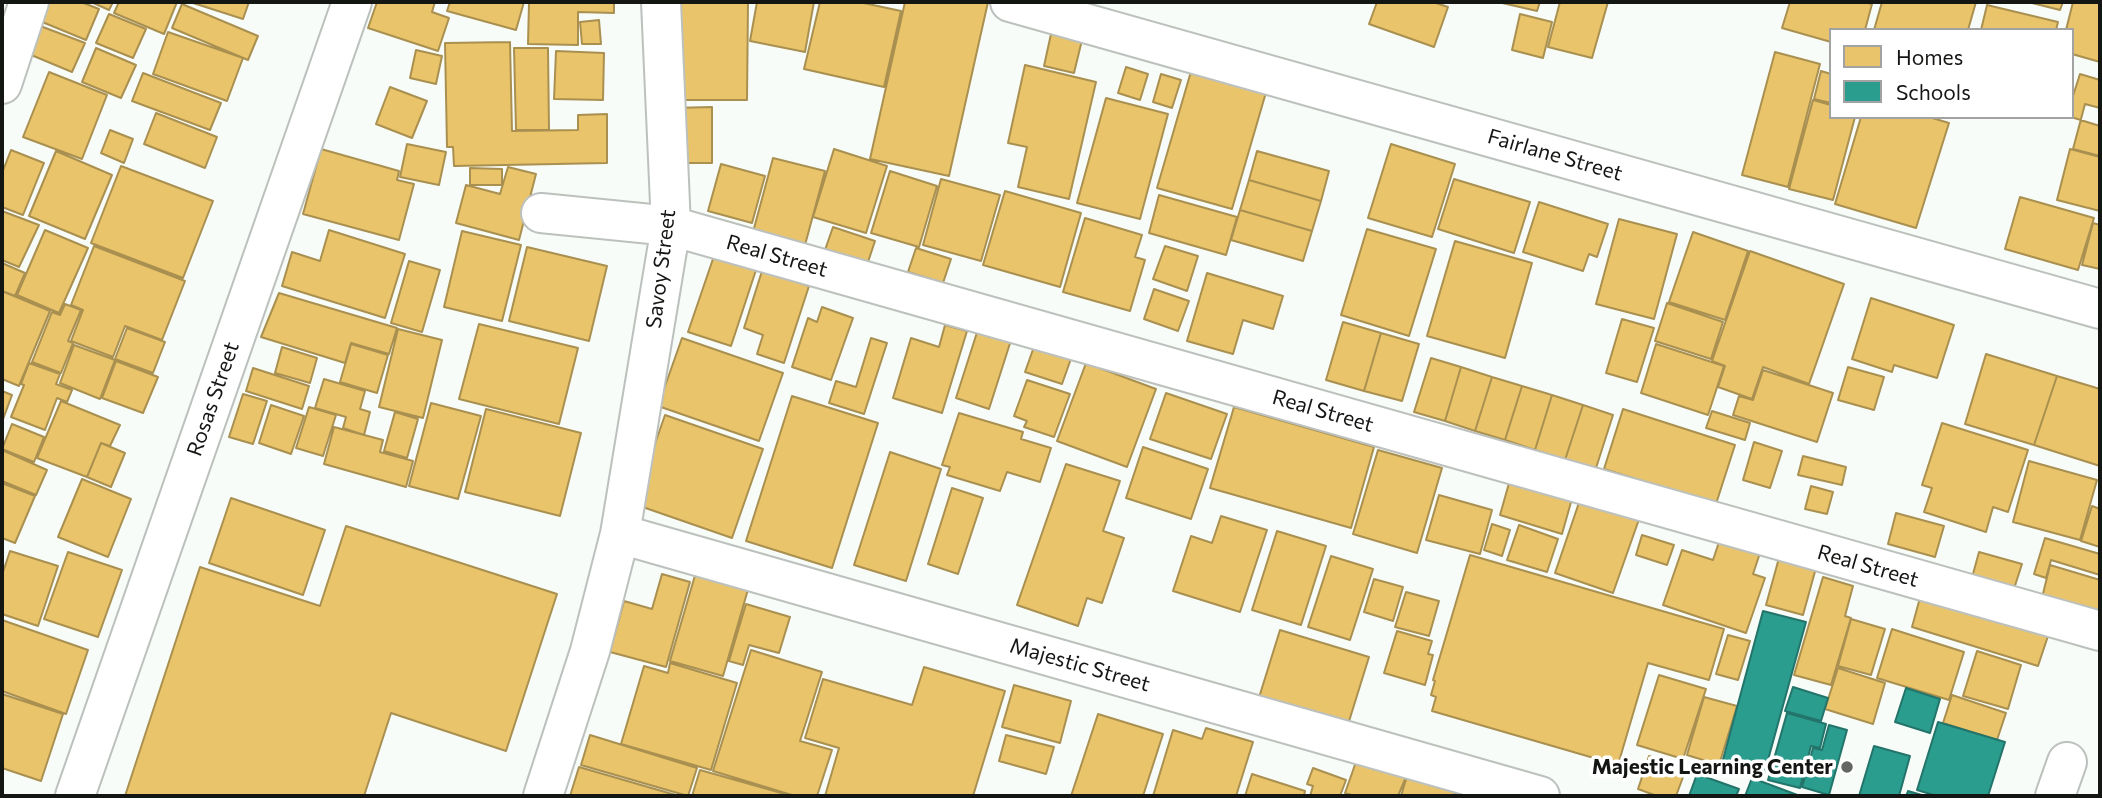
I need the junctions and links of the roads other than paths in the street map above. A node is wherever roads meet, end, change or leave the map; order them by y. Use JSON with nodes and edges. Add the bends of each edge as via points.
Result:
{"nodes":[{"id":1,"x":29,"y":2,"type":"edge"},
{"id":2,"x":352,"y":2,"type":"edge"},
{"id":3,"x":661,"y":2,"type":"edge"},
{"id":4,"x":1010,"y":2,"type":"edge"},
{"id":5,"x":2,"y":84,"type":"edge"},
{"id":6,"x":541,"y":213,"type":"dead end"},
{"id":7,"x":671,"y":226,"type":"junction"},
{"id":8,"x":2100,"y":309,"type":"edge"},
{"id":9,"x":620,"y":534,"type":"junction"},
{"id":10,"x":2100,"y":631,"type":"edge"},
{"id":11,"x":75,"y":796,"type":"edge"},
{"id":12,"x":543,"y":796,"type":"edge"},
{"id":13,"x":1540,"y":796,"type":"edge"}],
"edges":[{"from":1,"to":5,"type":"street"},
{"from":2,"to":11,"type":"street","name":"Rosas Street"},
{"from":3,"to":7,"type":"street","name":"Savoy Street"},
{"from":4,"to":8,"type":"street","name":"Fairlane Street"},
{"from":6,"to":7,"type":"street","name":"Real Street"},
{"from":7,"to":9,"type":"street","name":"Savoy Street"},
{"from":7,"to":10,"type":"street","name":"Real Street"},
{"from":9,"to":12,"type":"street","name":"Savoy Street","via":[[590,651]]},
{"from":9,"to":13,"type":"street","name":"Majestic Street"}]}
